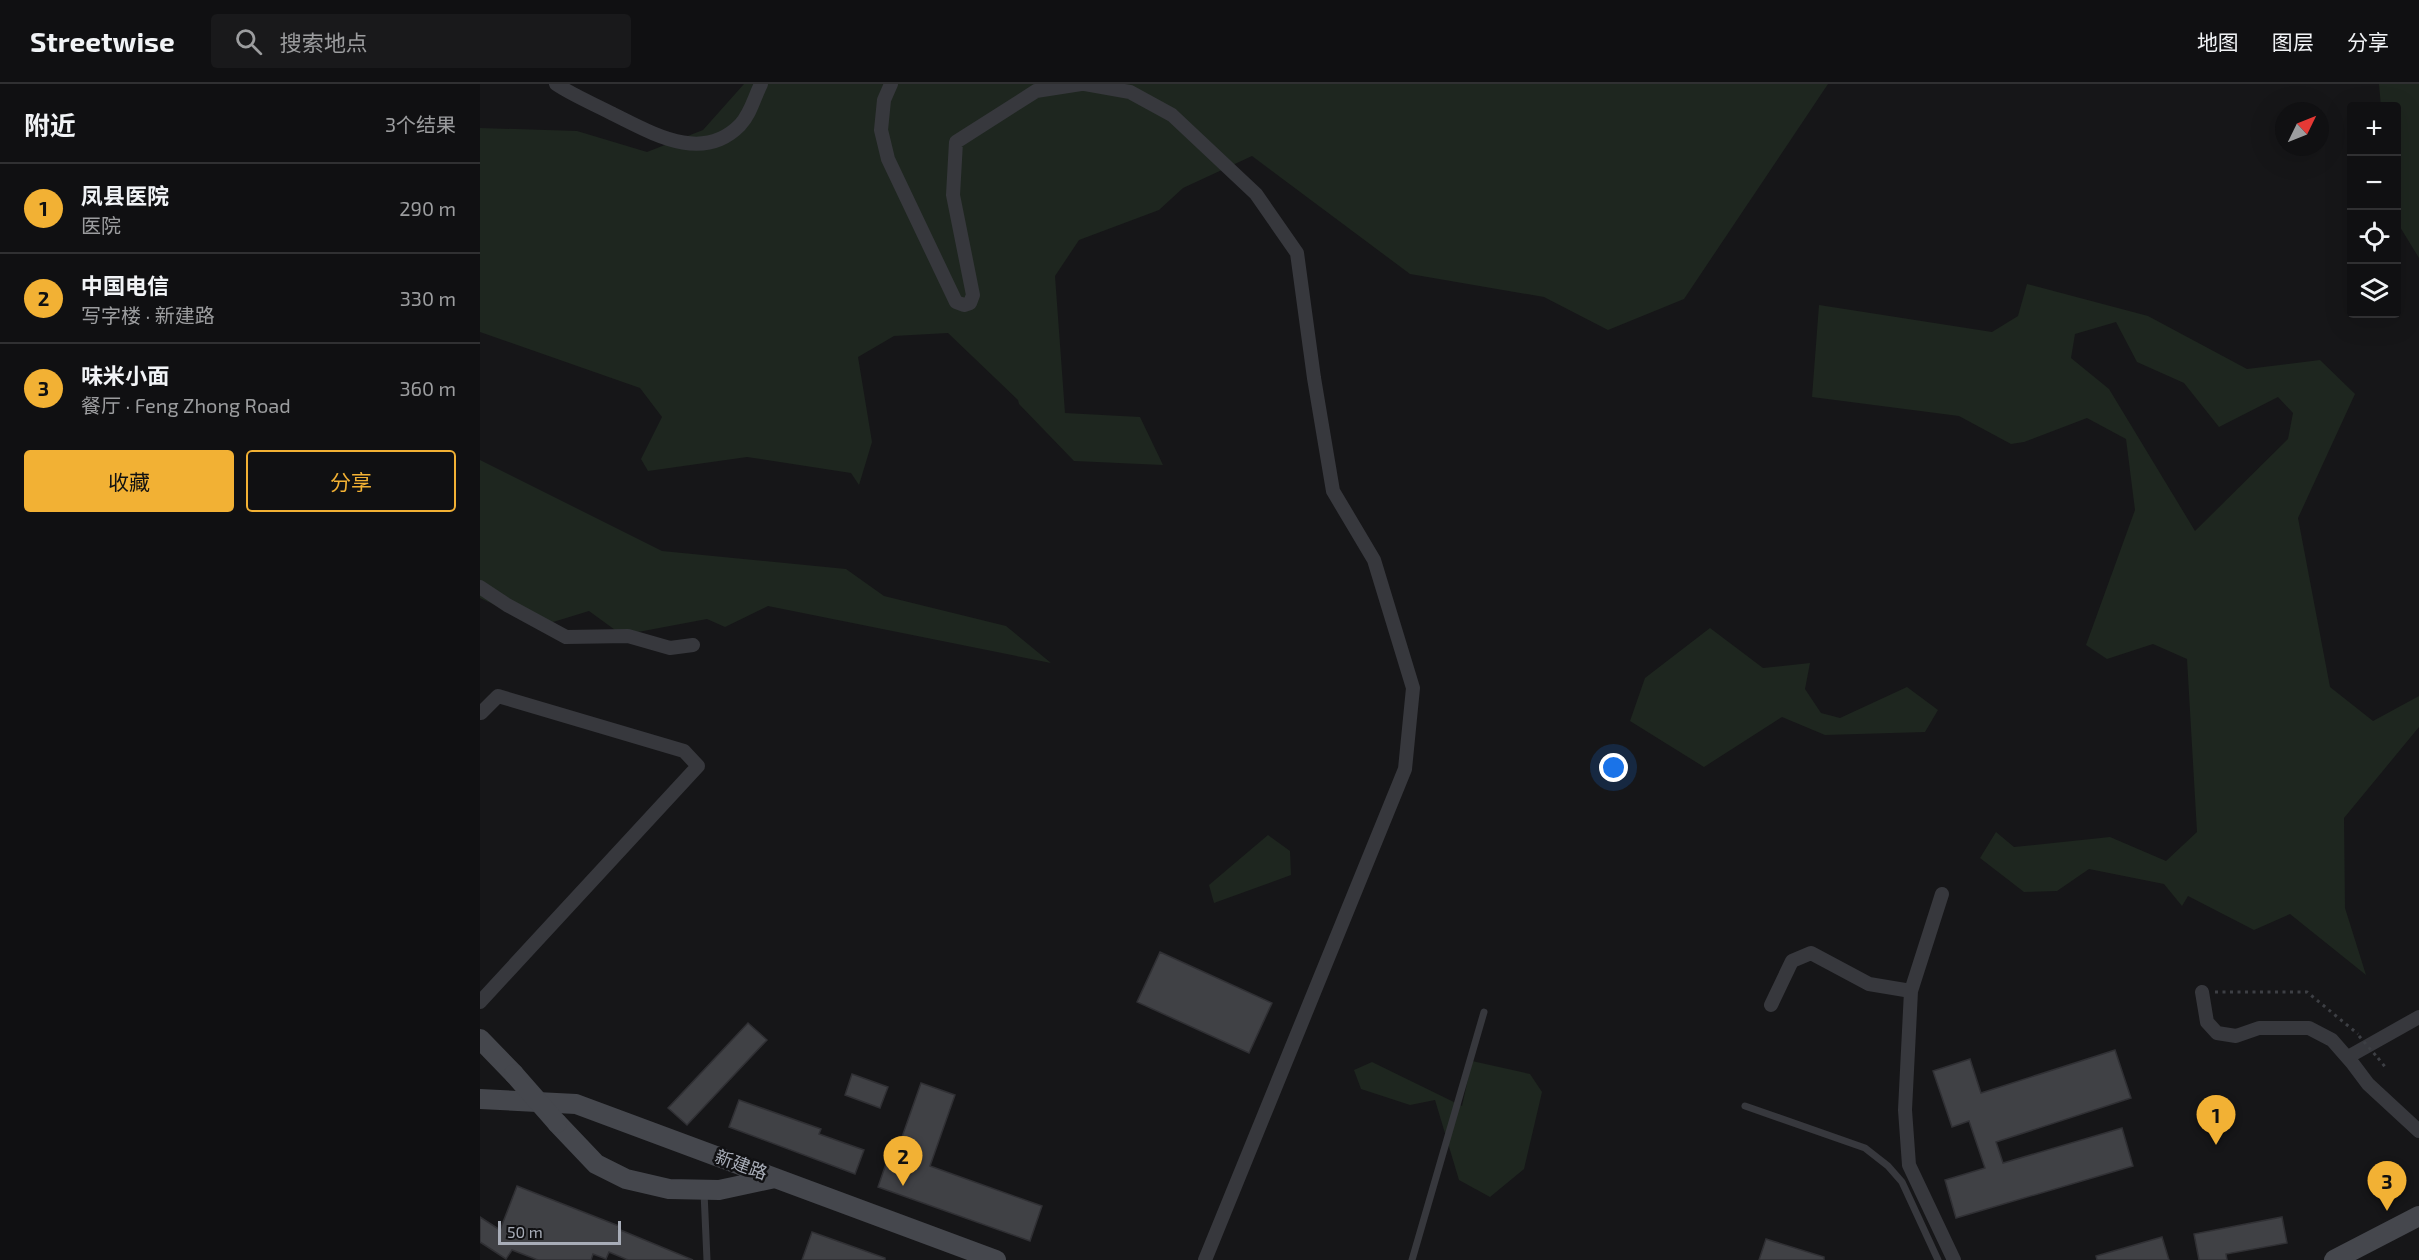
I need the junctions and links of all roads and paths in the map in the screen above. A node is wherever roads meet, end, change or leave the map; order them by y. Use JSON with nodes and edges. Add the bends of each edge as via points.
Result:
{"nodes":[{"id":1,"x":556,"y":84,"type":"edge"},
{"id":2,"x":761,"y":84,"type":"edge"},
{"id":3,"x":891,"y":84,"type":"edge"},
{"id":4,"x":1083,"y":84,"type":"edge"},
{"id":5,"x":480,"y":587,"type":"edge"},
{"id":6,"x":693,"y":645,"type":"dead end"},
{"id":7,"x":482,"y":713,"type":"edge"},
{"id":8,"x":1942,"y":894,"type":"dead end"},
{"id":9,"x":1911,"y":991,"type":"junction"},
{"id":10,"x":2202,"y":992,"type":"joint"},
{"id":11,"x":480,"y":1002,"type":"edge"},
{"id":12,"x":1771,"y":1005,"type":"dead end"},
{"id":13,"x":1484,"y":1011,"type":"dead end"},
{"id":14,"x":2419,"y":1017,"type":"edge"},
{"id":15,"x":480,"y":1039,"type":"edge"},
{"id":16,"x":2348,"y":1057,"type":"junction"},
{"id":17,"x":2386,"y":1068,"type":"dead end"},
{"id":18,"x":480,"y":1100,"type":"edge"},
{"id":19,"x":1745,"y":1106,"type":"dead end"},
{"id":20,"x":2419,"y":1131,"type":"edge"},
{"id":21,"x":775,"y":1178,"type":"junction"},
{"id":22,"x":704,"y":1190,"type":"junction"},
{"id":23,"x":2419,"y":1216,"type":"edge"},
{"id":24,"x":707,"y":1260,"type":"edge"},
{"id":25,"x":996,"y":1260,"type":"edge"},
{"id":26,"x":1205,"y":1260,"type":"edge"},
{"id":27,"x":1412,"y":1260,"type":"edge"},
{"id":28,"x":1938,"y":1260,"type":"edge"},
{"id":29,"x":1954,"y":1260,"type":"edge"},
{"id":30,"x":2334,"y":1260,"type":"edge"}],
"edges":[{"from":1,"to":2,"type":"street","via":[[662,138],[681,144],[702,144],[722,138],[739,125],[752,109]]},
{"from":3,"to":4,"type":"street","via":[[884,100],[881,130],[888,159],[956,302],[964,305],[970,303],[973,295],[953,195],[956,141],[1036,91]]},
{"from":4,"to":26,"type":"street","via":[[1130,92],[1172,115],[1256,194],[1297,253],[1333,491],[1374,560],[1413,688],[1405,769]]},
{"from":5,"to":6,"type":"street","via":[[566,637],[628,636],[670,648]]},
{"from":7,"to":11,"type":"street","via":[[498,696],[684,751],[698,766]]},
{"from":8,"to":9,"type":"street"},
{"from":9,"to":12,"type":"street","via":[[1869,984],[1811,953],[1792,961]]},
{"from":9,"to":29,"type":"street","via":[[1905,1110],[1909,1165]]},
{"from":10,"to":16,"type":"street","via":[[2207,1022],[2217,1033],[2236,1036],[2259,1028],[2309,1028],[2331,1040]]},
{"from":10,"to":17,"type":"path","bridge":true,"via":[[2307,992],[2359,1036]]},
{"from":13,"to":27,"type":"lane"},
{"from":14,"to":16,"type":"street"},
{"from":15,"to":22,"type":"main road","bridge":true,"via":[[596,1164],[626,1179],[669,1189]]},
{"from":16,"to":20,"type":"street","via":[[2368,1084]]},
{"from":18,"to":21,"type":"main road","name":"新建路","via":[[576,1104]]},
{"from":19,"to":28,"type":"lane","via":[[1865,1148],[1888,1166],[1902,1182]]},
{"from":21,"to":22,"type":"main road"},
{"from":21,"to":25,"type":"main road","name":"新建路"},
{"from":22,"to":24,"type":"lane"},
{"from":23,"to":30,"type":"main road"}]}
